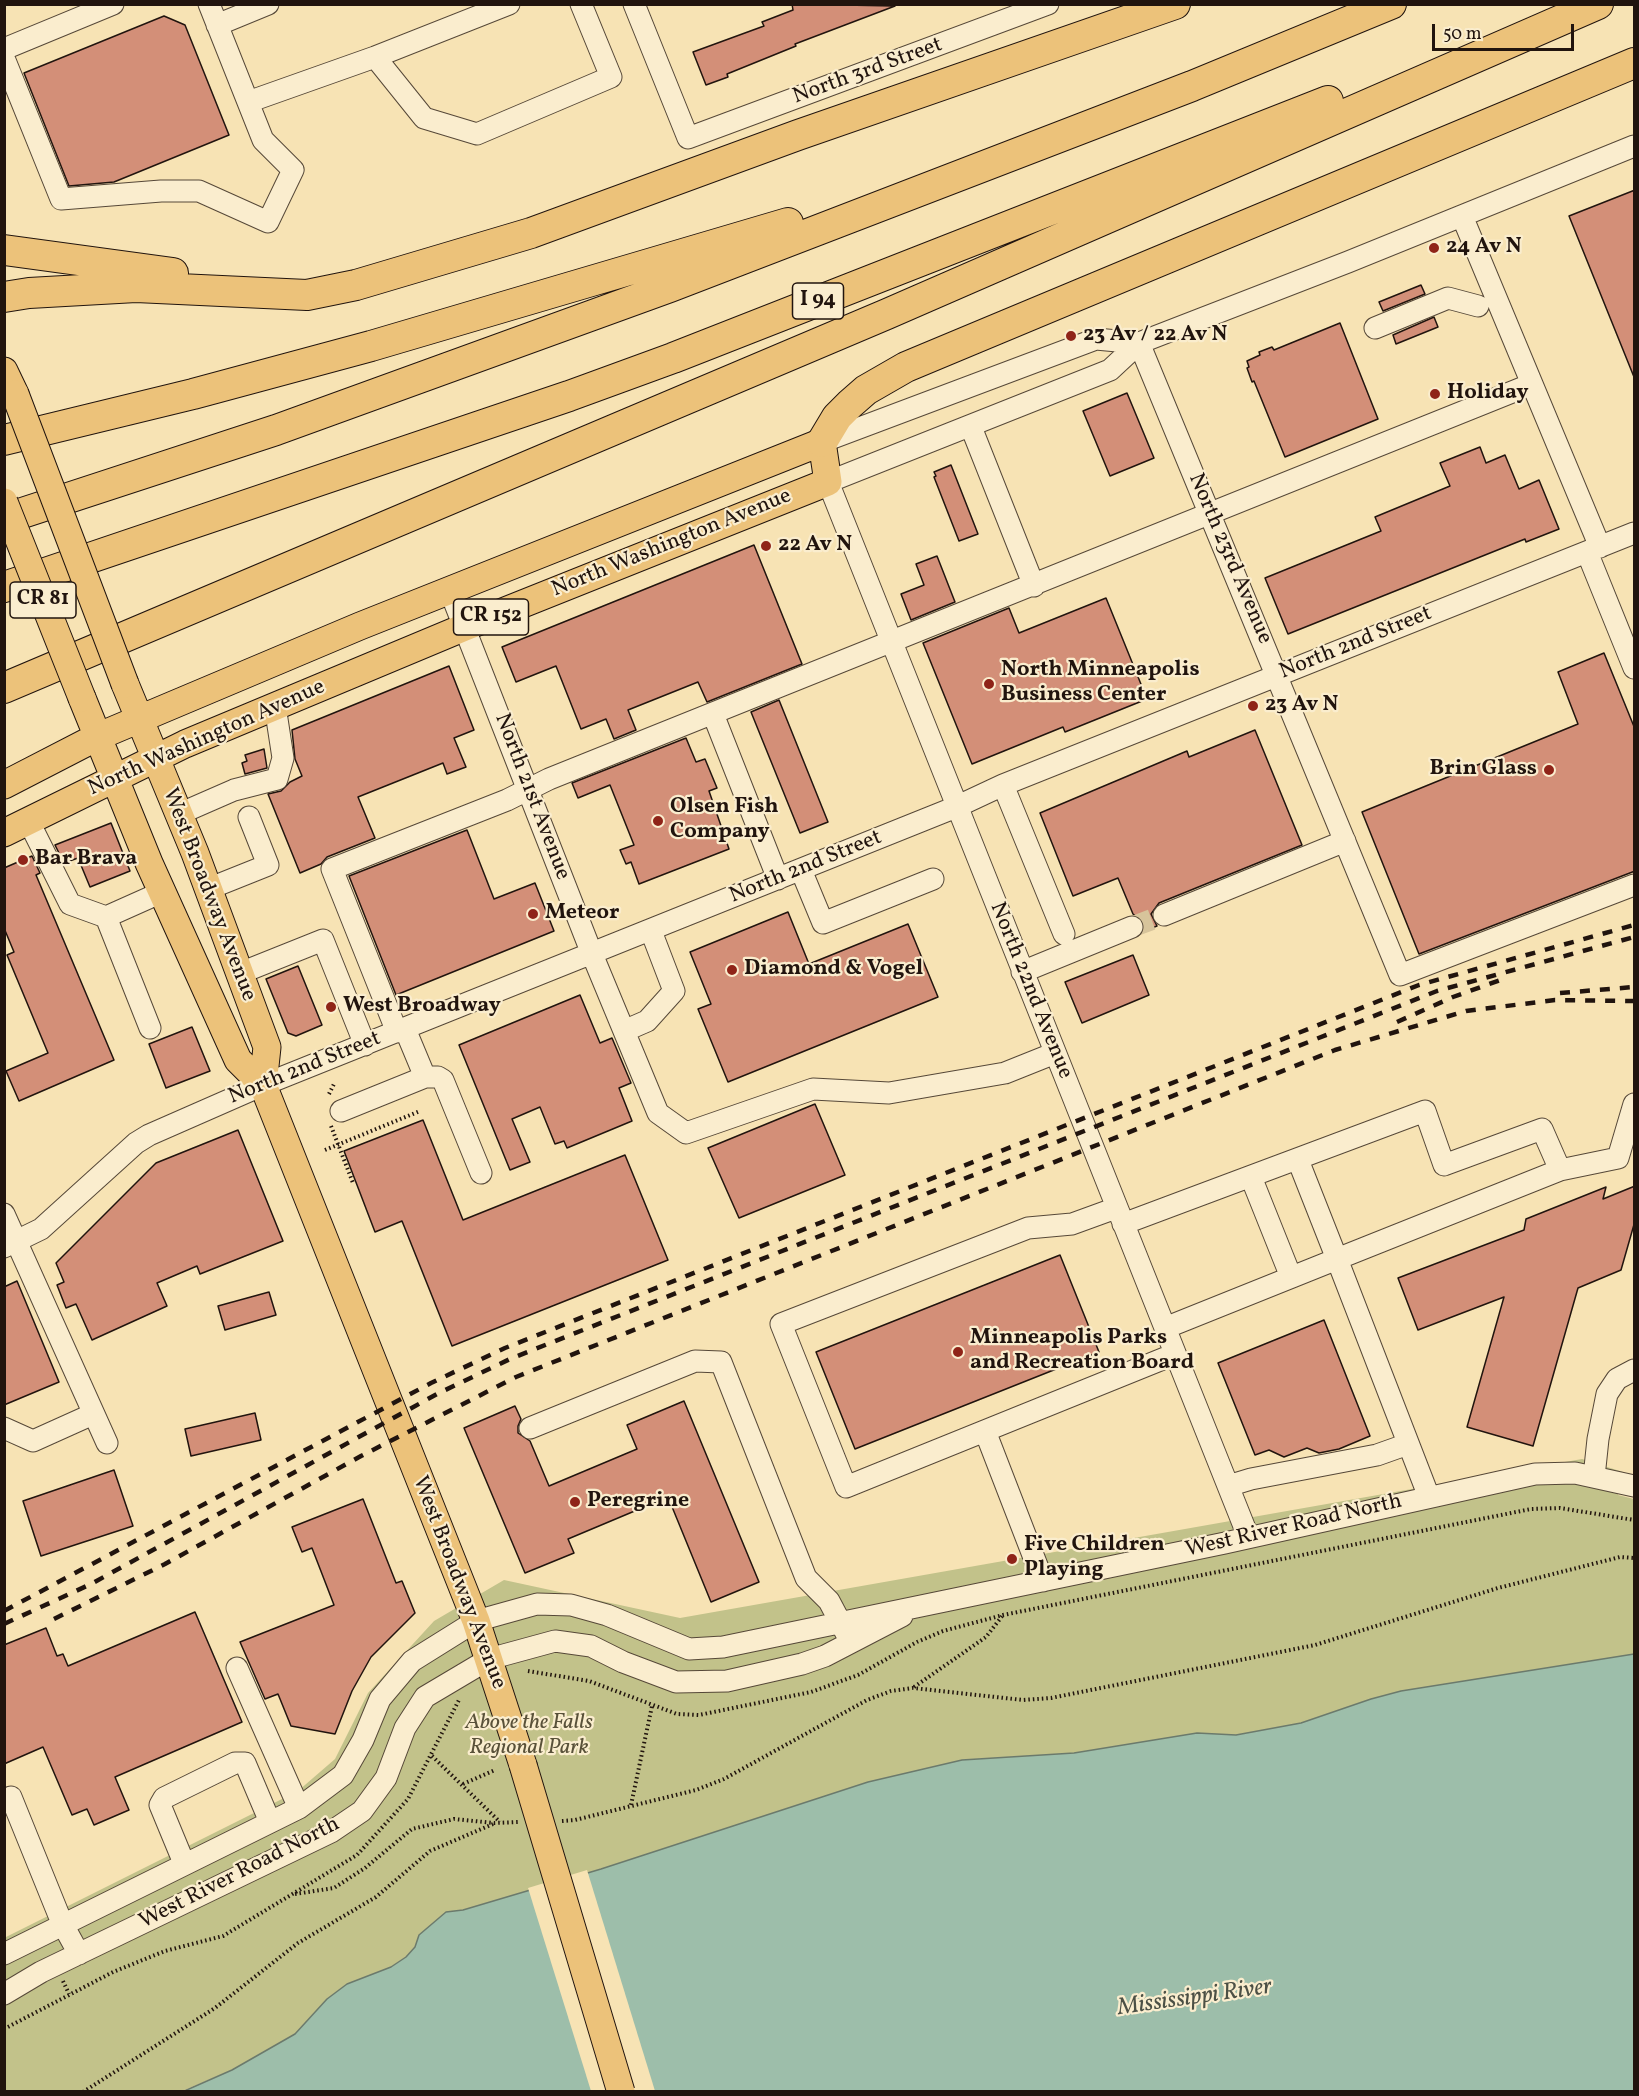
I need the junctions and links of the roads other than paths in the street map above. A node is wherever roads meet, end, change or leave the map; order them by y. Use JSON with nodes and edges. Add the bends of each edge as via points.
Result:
{"nodes":[{"id":1,"x":113,"y":4,"type":"edge"},
{"id":2,"x":209,"y":4,"type":"edge"},
{"id":3,"x":268,"y":4,"type":"edge"},
{"id":4,"x":508,"y":4,"type":"edge"},
{"id":5,"x":581,"y":4,"type":"edge"},
{"id":6,"x":634,"y":4,"type":"edge"},
{"id":7,"x":1048,"y":4,"type":"edge"},
{"id":8,"x":1175,"y":4,"type":"edge"},
{"id":9,"x":1391,"y":4,"type":"edge"},
{"id":10,"x":1574,"y":4,"type":"edge"},
{"id":11,"x":1598,"y":4,"type":"edge"},
{"id":12,"x":79,"y":11,"type":"edge"},
{"id":13,"x":1006,"y":12,"type":"edge"},
{"id":14,"x":217,"y":25,"type":"junction"},
{"id":15,"x":4,"y":49,"type":"edge"},
{"id":16,"x":375,"y":57,"type":"junction"},
{"id":17,"x":4,"y":58,"type":"edge"},
{"id":18,"x":1635,"y":63,"type":"edge"},
{"id":19,"x":248,"y":102,"type":"junction"},
{"id":20,"x":1635,"y":146,"type":"edge"},
{"id":21,"x":981,"y":167,"type":"junction"},
{"id":22,"x":1462,"y":216,"type":"junction"},
{"id":23,"x":4,"y":250,"type":"edge"},
{"id":24,"x":356,"y":285,"type":"junction"},
{"id":25,"x":4,"y":297,"type":"edge"},
{"id":26,"x":1478,"y":306,"type":"dead end"},
{"id":27,"x":1375,"y":328,"type":"dead end"},
{"id":28,"x":1139,"y":343,"type":"junction"},
{"id":29,"x":10,"y":383,"type":"edge"},
{"id":30,"x":1532,"y":384,"type":"junction"},
{"id":31,"x":971,"y":428,"type":"junction"},
{"id":32,"x":4,"y":440,"type":"edge"},
{"id":33,"x":822,"y":442,"type":"junction"},
{"id":34,"x":828,"y":482,"type":"junction"},
{"id":35,"x":4,"y":502,"type":"edge"},
{"id":36,"x":1210,"y":515,"type":"junction"},
{"id":37,"x":4,"y":519,"type":"edge"},
{"id":38,"x":1635,"y":533,"type":"edge"},
{"id":39,"x":1593,"y":550,"type":"junction"},
{"id":40,"x":4,"y":586,"type":"edge"},
{"id":41,"x":1034,"y":586,"type":"junction"},
{"id":42,"x":450,"y":591,"type":"junction"},
{"id":43,"x":465,"y":627,"type":"junction"},
{"id":44,"x":891,"y":643,"type":"junction"},
{"id":45,"x":1635,"y":668,"type":"edge"},
{"id":46,"x":1277,"y":676,"type":"junction"},
{"id":47,"x":4,"y":687,"type":"edge"},
{"id":48,"x":275,"y":706,"type":"junction"},
{"id":49,"x":713,"y":714,"type":"junction"},
{"id":50,"x":148,"y":739,"type":"junction"},
{"id":51,"x":107,"y":760,"type":"junction"},
{"id":52,"x":4,"y":785,"type":"edge"},
{"id":53,"x":1003,"y":785,"type":"junction"},
{"id":54,"x":528,"y":789,"type":"junction"},
{"id":55,"x":956,"y":807,"type":"junction"},
{"id":56,"x":179,"y":814,"type":"junction"},
{"id":57,"x":249,"y":817,"type":"dead end"},
{"id":58,"x":28,"y":820,"type":"junction"},
{"id":59,"x":4,"y":833,"type":"edge"},
{"id":60,"x":1345,"y":841,"type":"junction"},
{"id":61,"x":801,"y":870,"type":"junction"},
{"id":62,"x":778,"y":879,"type":"junction"},
{"id":63,"x":933,"y":879,"type":"dead end"},
{"id":64,"x":1635,"y":885,"type":"edge"},
{"id":65,"x":208,"y":889,"type":"junction"},
{"id":66,"x":162,"y":892,"type":"junction"},
{"id":67,"x":1164,"y":915,"type":"tunnel mouth"},
{"id":68,"x":106,"y":916,"type":"junction"},
{"id":69,"x":1132,"y":927,"type":"tunnel mouth"},
{"id":70,"x":651,"y":931,"type":"junction"},
{"id":71,"x":1064,"y":934,"type":"dead end"},
{"id":72,"x":592,"y":954,"type":"junction"},
{"id":73,"x":1022,"y":972,"type":"junction"},
{"id":74,"x":238,"y":974,"type":"junction"},
{"id":75,"x":150,"y":1028,"type":"dead end"},
{"id":76,"x":401,"y":1030,"type":"junction"},
{"id":77,"x":624,"y":1030,"type":"junction"},
{"id":78,"x":365,"y":1045,"type":"junction"},
{"id":79,"x":1055,"y":1053,"type":"junction"},
{"id":80,"x":425,"y":1077,"type":"junction"},
{"id":81,"x":264,"y":1085,"type":"junction"},
{"id":82,"x":1635,"y":1104,"type":"edge"},
{"id":83,"x":332,"y":1109,"type":"road end"},
{"id":84,"x":1298,"y":1160,"type":"junction"},
{"id":85,"x":1560,"y":1170,"type":"junction"},
{"id":86,"x":482,"y":1173,"type":"dead end"},
{"id":87,"x":1251,"y":1177,"type":"junction"},
{"id":88,"x":4,"y":1214,"type":"edge"},
{"id":89,"x":1120,"y":1216,"type":"junction"},
{"id":90,"x":11,"y":1244,"type":"edge"},
{"id":91,"x":1337,"y":1259,"type":"junction"},
{"id":92,"x":1291,"y":1277,"type":"junction"},
{"id":93,"x":1165,"y":1328,"type":"junction"},
{"id":94,"x":1175,"y":1354,"type":"junction"},
{"id":95,"x":1635,"y":1370,"type":"edge"},
{"id":96,"x":93,"y":1414,"type":"junction"},
{"id":97,"x":4,"y":1428,"type":"edge"},
{"id":98,"x":530,"y":1428,"type":"dead end"},
{"id":99,"x":985,"y":1431,"type":"junction"},
{"id":100,"x":107,"y":1443,"type":"dead end"},
{"id":101,"x":1408,"y":1444,"type":"junction"},
{"id":102,"x":1594,"y":1477,"type":"junction"},
{"id":103,"x":1228,"y":1486,"type":"junction"},
{"id":104,"x":1635,"y":1486,"type":"edge"},
{"id":105,"x":1429,"y":1497,"type":"junction"},
{"id":106,"x":1248,"y":1536,"type":"junction"},
{"id":107,"x":1043,"y":1581,"type":"junction"},
{"id":108,"x":923,"y":1604,"type":"junction"},
{"id":109,"x":476,"y":1622,"type":"junction"},
{"id":110,"x":842,"y":1622,"type":"junction"},
{"id":111,"x":851,"y":1644,"type":"junction"},
{"id":112,"x":489,"y":1659,"type":"junction"},
{"id":113,"x":237,"y":1668,"type":"dead end"},
{"id":114,"x":10,"y":1797,"type":"dead end"},
{"id":115,"x":299,"y":1808,"type":"junction"},
{"id":116,"x":270,"y":1822,"type":"junction"},
{"id":117,"x":184,"y":1863,"type":"junction"},
{"id":118,"x":62,"y":1923,"type":"junction"},
{"id":119,"x":79,"y":1953,"type":"junction"},
{"id":120,"x":4,"y":1954,"type":"edge"},
{"id":121,"x":4,"y":1994,"type":"edge"},
{"id":122,"x":621,"y":2091,"type":"edge"}],
"edges":[{"from":1,"to":12,"type":"street"},
{"from":2,"to":14,"type":"street"},
{"from":3,"to":14,"type":"street"},
{"from":4,"to":16,"type":"street"},
{"from":5,"to":16,"type":"street","via":[[611,77],[477,134],[424,118]]},
{"from":6,"to":13,"type":"street","name":"North 3rd Street","via":[[688,138]]},
{"from":7,"to":13,"type":"street","name":"North 3rd Street"},
{"from":8,"to":24,"type":"highway","via":[[820,127],[531,233]]},
{"from":9,"to":21,"type":"highway"},
{"from":10,"to":40,"type":"highway","number":"I 94","via":[[663,362]]},
{"from":11,"to":47,"type":"highway","via":[[887,314]]},
{"from":12,"to":15,"type":"street"},
{"from":14,"to":19,"type":"street"},
{"from":16,"to":19,"type":"street"},
{"from":17,"to":19,"type":"street","via":[[60,199],[199,191],[268,222],[293,170],[263,140]]},
{"from":18,"to":33,"type":"highway","via":[[906,367],[850,404]]},
{"from":20,"to":22,"type":"street","name":"North Washington Avenue","number":"CR 152"},
{"from":21,"to":32,"type":"highway","via":[[371,346]]},
{"from":21,"to":37,"type":"highway","via":[[670,287],[276,430]]},
{"from":22,"to":28,"type":"street","name":"North Washington Avenue","number":"CR 152"},
{"from":22,"to":30,"type":"street"},
{"from":23,"to":24,"type":"highway","via":[[233,279]]},
{"from":24,"to":25,"type":"highway","via":[[307,295],[136,287]]},
{"from":26,"to":27,"type":"street","via":[[1449,298]]},
{"from":28,"to":31,"type":"street","name":"North Washington Avenue","number":"CR 152","via":[[1110,370]]},
{"from":28,"to":33,"type":"street","name":"North Washington Avenue","number":"CR 152","via":[[1096,339]]},
{"from":28,"to":36,"type":"street","name":"North 23rd Avenue"},
{"from":29,"to":50,"type":"main road","name":"West Broadway Avenue","bridge":true},
{"from":30,"to":36,"type":"street"},
{"from":30,"to":39,"type":"street"},
{"from":31,"to":34,"type":"street","name":"North Washington Avenue","number":"CR 152"},
{"from":31,"to":41,"type":"street"},
{"from":33,"to":34,"type":"main road","name":"North 22nd Avenue"},
{"from":33,"to":42,"type":"main road","name":"North Washington Avenue","number":"CR 152"},
{"from":34,"to":43,"type":"main road","name":"North Washington Avenue","number":"CR 152"},
{"from":34,"to":44,"type":"street","name":"North 22nd Avenue"},
{"from":35,"to":51,"type":"main road","name":"West Broadway Avenue","number":"CR 81","bridge":true},
{"from":36,"to":41,"type":"street"},
{"from":36,"to":46,"type":"street","name":"North 23rd Avenue"},
{"from":38,"to":39,"type":"street","name":"North 2nd Street"},
{"from":39,"to":45,"type":"street"},
{"from":39,"to":46,"type":"street","name":"North 2nd Street"},
{"from":41,"to":44,"type":"street"},
{"from":42,"to":43,"type":"street","name":"North 21st Avenue"},
{"from":42,"to":50,"type":"main road","name":"North Washington Avenue","number":"CR 152"},
{"from":43,"to":48,"type":"main road","name":"North Washington Avenue","number":"CR 152"},
{"from":43,"to":54,"type":"street","name":"North 21st Avenue"},
{"from":44,"to":49,"type":"street"},
{"from":44,"to":55,"type":"street","name":"North 22nd Avenue"},
{"from":46,"to":53,"type":"street","name":"North 2nd Street"},
{"from":46,"to":60,"type":"street","name":"North 23rd Avenue"},
{"from":48,"to":50,"type":"main road","name":"North Washington Avenue","number":"CR 152"},
{"from":48,"to":56,"type":"street","via":[[283,758],[277,779],[243,787]]},
{"from":49,"to":54,"type":"street"},
{"from":49,"to":62,"type":"street"},
{"from":50,"to":51,"type":"main road","name":"North Washington Avenue","number":"CR 152"},
{"from":50,"to":51,"type":"main road","name":"North Washington Avenue","number":"CR 152"},
{"from":50,"to":56,"type":"main road","name":"West Broadway Avenue"},
{"from":51,"to":52,"type":"main road","name":"North Washington Avenue","number":"CR 152"},
{"from":51,"to":58,"type":"main road","name":"North Washington Avenue","number":"CR 152"},
{"from":51,"to":66,"type":"main road","name":"West Broadway Avenue"},
{"from":53,"to":55,"type":"street","name":"North 2nd Street"},
{"from":53,"to":71,"type":"street"},
{"from":54,"to":72,"type":"street","name":"North 21st Avenue"},
{"from":54,"to":76,"type":"street","via":[[332,869]]},
{"from":55,"to":61,"type":"street","name":"North 2nd Street"},
{"from":55,"to":73,"type":"street","name":"North 22nd Avenue"},
{"from":56,"to":65,"type":"main road","name":"West Broadway Avenue"},
{"from":57,"to":65,"type":"street","via":[[268,865]]},
{"from":58,"to":59,"type":"main road","name":"North Washington Avenue","number":"CR 152"},
{"from":58,"to":68,"type":"street","via":[[70,904]]},
{"from":60,"to":64,"type":"street","name":"North 23rd Avenue","via":[[1400,975]]},
{"from":60,"to":67,"type":"street"},
{"from":61,"to":62,"type":"street","name":"North 2nd Street"},
{"from":61,"to":63,"type":"street","via":[[823,923]]},
{"from":62,"to":70,"type":"street","name":"North 2nd Street"},
{"from":65,"to":74,"type":"main road","name":"West Broadway Avenue"},
{"from":66,"to":68,"type":"street"},
{"from":66,"to":81,"type":"main road","name":"West Broadway Avenue","via":[[238,1060]]},
{"from":68,"to":75,"type":"street"},
{"from":69,"to":73,"type":"street"},
{"from":70,"to":72,"type":"street","name":"North 2nd Street"},
{"from":70,"to":77,"type":"street","via":[[674,992],[647,1021]]},
{"from":72,"to":76,"type":"street","name":"North 2nd Street"},
{"from":72,"to":77,"type":"street","name":"North 21st Avenue"},
{"from":73,"to":79,"type":"street","name":"North 22nd Avenue"},
{"from":74,"to":78,"type":"street","via":[[323,940]]},
{"from":74,"to":81,"type":"main road","name":"West Broadway Avenue","via":[[267,1047]]},
{"from":76,"to":78,"type":"street","name":"North 2nd Street"},
{"from":76,"to":80,"type":"street"},
{"from":77,"to":79,"type":"street","name":"North 21st Avenue","via":[[658,1113],[686,1133],[813,1089],[890,1093],[1005,1073]]},
{"from":78,"to":81,"type":"street","name":"North 2nd Street"},
{"from":79,"to":89,"type":"street","name":"North 22nd Avenue"},
{"from":80,"to":83,"type":"street"},
{"from":80,"to":86,"type":"street","via":[[443,1080]]},
{"from":81,"to":90,"type":"street","name":"North 2nd Street","via":[[136,1143],[41,1229]]},
{"from":81,"to":109,"type":"main road","name":"West Broadway Avenue"},
{"from":82,"to":85,"type":"street","via":[[1618,1158]]},
{"from":84,"to":85,"type":"street","via":[[1425,1111],[1444,1165],[1542,1128]]},
{"from":84,"to":87,"type":"street"},
{"from":84,"to":91,"type":"street"},
{"from":85,"to":91,"type":"street"},
{"from":87,"to":89,"type":"street"},
{"from":87,"to":92,"type":"street"},
{"from":88,"to":90,"type":"street"},
{"from":89,"to":93,"type":"street","name":"North 22nd Avenue"},
{"from":89,"to":99,"type":"street","via":[[1028,1228],[781,1324],[846,1487]]},
{"from":90,"to":96,"type":"street"},
{"from":91,"to":92,"type":"street"},
{"from":91,"to":101,"type":"street"},
{"from":92,"to":93,"type":"street"},
{"from":93,"to":94,"type":"street","name":"North 22nd Avenue"},
{"from":94,"to":99,"type":"street"},
{"from":94,"to":103,"type":"street","name":"North 22nd Avenue"},
{"from":95,"to":102,"type":"street","via":[[1617,1379],[1607,1394]]},
{"from":96,"to":97,"type":"street","via":[[33,1441]]},
{"from":96,"to":100,"type":"street"},
{"from":98,"to":110,"type":"street","via":[[695,1360],[721,1362],[806,1578],[829,1601]]},
{"from":99,"to":107,"type":"street"},
{"from":101,"to":103,"type":"street","via":[[1377,1455]]},
{"from":101,"to":105,"type":"street"},
{"from":102,"to":104,"type":"street","name":"West River Road North"},
{"from":102,"to":105,"type":"street","name":"West River Road North","via":[[1575,1473],[1535,1474]]},
{"from":103,"to":106,"type":"street","name":"North 22nd Avenue"},
{"from":105,"to":106,"type":"street","name":"West River Road North"},
{"from":106,"to":107,"type":"street","name":"West River Road North"},
{"from":107,"to":108,"type":"street","name":"West River Road North"},
{"from":108,"to":110,"type":"street","name":"West River Road North"},
{"from":108,"to":111,"type":"street","name":"West River Road North"},
{"from":109,"to":110,"type":"street","name":"West River Road North","via":[[537,1604],[571,1605],[689,1648],[723,1647]]},
{"from":109,"to":112,"type":"main road","name":"West Broadway Avenue"},
{"from":109,"to":115,"type":"street","name":"West River Road North","via":[[412,1661],[380,1699],[343,1775]]},
{"from":110,"to":111,"type":"street"},
{"from":111,"to":112,"type":"street","name":"West River Road North","via":[[802,1664],[727,1681],[676,1682],[591,1646],[555,1641]]},
{"from":112,"to":119,"type":"street","name":"West River Road North","via":[[425,1697],[405,1728],[386,1778],[362,1811],[330,1832]]},
{"from":112,"to":122,"type":"main road","name":"West Broadway Avenue","bridge":true},
{"from":113,"to":115,"type":"street"},
{"from":114,"to":118,"type":"street"},
{"from":115,"to":116,"type":"street","name":"West River Road North"},
{"from":116,"to":117,"type":"street","name":"West River Road North"},
{"from":116,"to":117,"type":"street","via":[[245,1763],[235,1763],[164,1798],[160,1805]]},
{"from":117,"to":118,"type":"street","name":"West River Road North"},
{"from":118,"to":119,"type":"street"},
{"from":118,"to":120,"type":"street","name":"West River Road North"},
{"from":119,"to":121,"type":"street","name":"West River Road North"}]}
